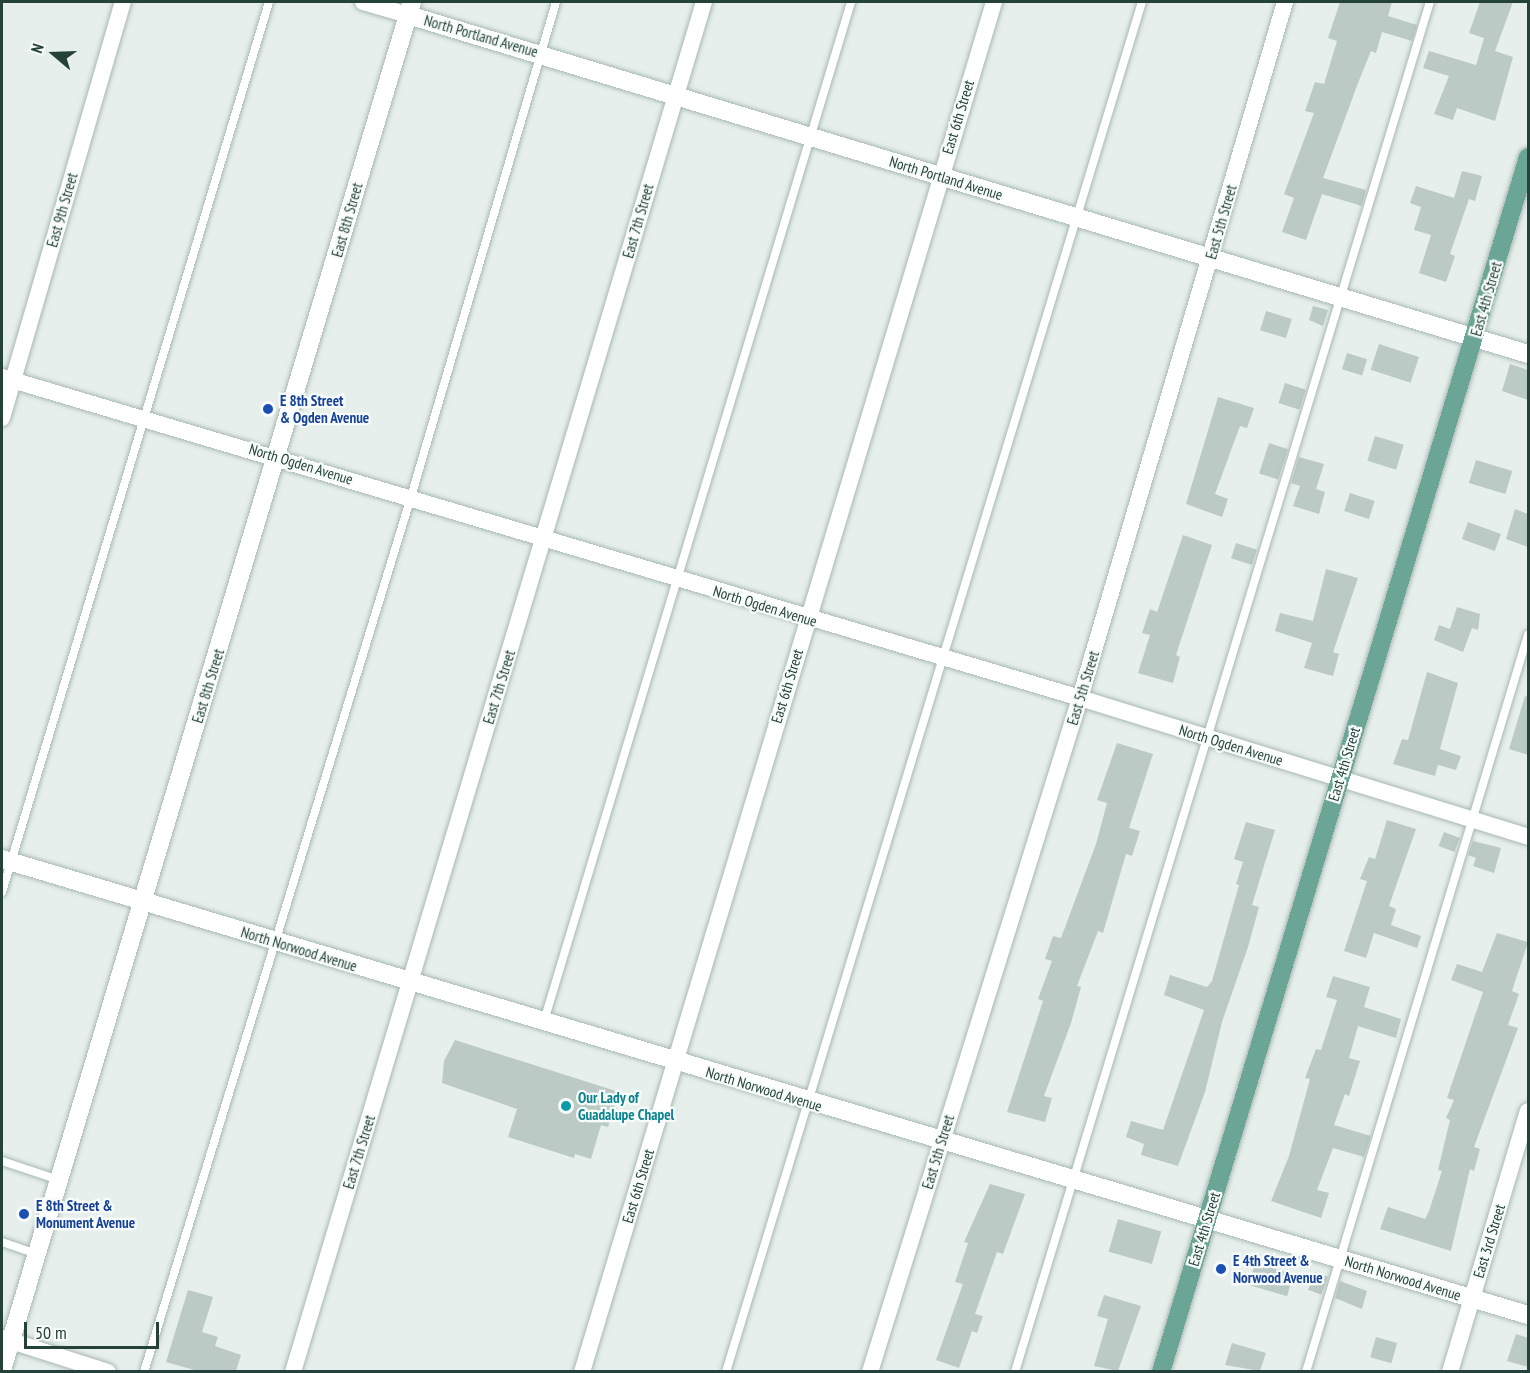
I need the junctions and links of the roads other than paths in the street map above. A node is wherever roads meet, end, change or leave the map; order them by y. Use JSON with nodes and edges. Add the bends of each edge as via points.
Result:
{"nodes":[{"id":1,"x":123,"y":2,"type":"edge"},
{"id":2,"x":269,"y":2,"type":"edge"},
{"id":3,"x":363,"y":2,"type":"edge"},
{"id":4,"x":556,"y":2,"type":"edge"},
{"id":5,"x":704,"y":2,"type":"edge"},
{"id":6,"x":851,"y":2,"type":"edge"},
{"id":7,"x":994,"y":2,"type":"edge"},
{"id":8,"x":1142,"y":2,"type":"edge"},
{"id":9,"x":1285,"y":2,"type":"edge"},
{"id":10,"x":1430,"y":2,"type":"edge"},
{"id":11,"x":410,"y":8,"type":"edge"},
{"id":12,"x":540,"y":53,"type":"junction"},
{"id":13,"x":675,"y":96,"type":"junction"},
{"id":14,"x":810,"y":135,"type":"junction"},
{"id":15,"x":1528,"y":157,"type":"edge"},
{"id":16,"x":940,"y":177,"type":"junction"},
{"id":17,"x":1076,"y":218,"type":"junction"},
{"id":18,"x":1210,"y":258,"type":"junction"},
{"id":19,"x":1340,"y":297,"type":"junction"},
{"id":20,"x":1474,"y":339,"type":"junction"},
{"id":21,"x":1528,"y":354,"type":"edge"},
{"id":22,"x":7,"y":378,"type":"edge"},
{"id":23,"x":2,"y":418,"type":"edge"},
{"id":24,"x":145,"y":418,"type":"junction"},
{"id":25,"x":278,"y":456,"type":"junction"},
{"id":26,"x":411,"y":497,"type":"junction"},
{"id":27,"x":544,"y":538,"type":"junction"},
{"id":28,"x":677,"y":580,"type":"junction"},
{"id":29,"x":807,"y":618,"type":"junction"},
{"id":30,"x":1528,"y":635,"type":"edge"},
{"id":31,"x":942,"y":659,"type":"junction"},
{"id":32,"x":1080,"y":698,"type":"junction"},
{"id":33,"x":1205,"y":737,"type":"junction"},
{"id":34,"x":1340,"y":779,"type":"junction"},
{"id":35,"x":1473,"y":820,"type":"junction"},
{"id":36,"x":1528,"y":837,"type":"edge"},
{"id":37,"x":6,"y":860,"type":"edge"},
{"id":38,"x":2,"y":892,"type":"edge"},
{"id":39,"x":143,"y":902,"type":"junction"},
{"id":40,"x":276,"y":942,"type":"junction"},
{"id":41,"x":410,"y":982,"type":"junction"},
{"id":42,"x":544,"y":1023,"type":"junction"},
{"id":43,"x":675,"y":1062,"type":"junction"},
{"id":44,"x":808,"y":1102,"type":"junction"},
{"id":45,"x":1528,"y":1111,"type":"edge"},
{"id":46,"x":941,"y":1140,"type":"junction"},
{"id":47,"x":2,"y":1161,"type":"edge"},
{"id":48,"x":1073,"y":1179,"type":"junction"},
{"id":49,"x":59,"y":1180,"type":"junction"},
{"id":50,"x":1207,"y":1217,"type":"junction"},
{"id":51,"x":2,"y":1242,"type":"edge"},
{"id":52,"x":36,"y":1254,"type":"junction"},
{"id":53,"x":1340,"y":1258,"type":"junction"},
{"id":54,"x":1472,"y":1299,"type":"junction"},
{"id":55,"x":1528,"y":1315,"type":"edge"},
{"id":56,"x":6,"y":1339,"type":"edge"},
{"id":57,"x":2,"y":1370,"type":"edge"},
{"id":58,"x":108,"y":1371,"type":"edge"},
{"id":59,"x":144,"y":1371,"type":"edge"},
{"id":60,"x":293,"y":1371,"type":"edge"},
{"id":61,"x":582,"y":1371,"type":"edge"},
{"id":62,"x":726,"y":1371,"type":"edge"},
{"id":63,"x":870,"y":1371,"type":"edge"},
{"id":64,"x":1015,"y":1371,"type":"edge"},
{"id":65,"x":1161,"y":1371,"type":"edge"},
{"id":66,"x":1306,"y":1371,"type":"edge"},
{"id":67,"x":1450,"y":1371,"type":"edge"}],
"edges":[{"from":1,"to":22,"type":"street","name":"East 9th Street"},
{"from":2,"to":24,"type":"lane"},
{"from":3,"to":11,"type":"street","name":"North Portland Avenue"},
{"from":4,"to":12,"type":"lane"},
{"from":5,"to":13,"type":"street","name":"East 7th Street"},
{"from":6,"to":14,"type":"lane"},
{"from":7,"to":16,"type":"street","name":"East 6th Street"},
{"from":8,"to":17,"type":"lane"},
{"from":9,"to":18,"type":"street","name":"East 5th Street"},
{"from":10,"to":19,"type":"lane"},
{"from":11,"to":12,"type":"street","name":"North Portland Avenue"},
{"from":11,"to":25,"type":"street","name":"East 8th Street"},
{"from":12,"to":13,"type":"street","name":"North Portland Avenue"},
{"from":12,"to":26,"type":"lane"},
{"from":13,"to":14,"type":"street","name":"North Portland Avenue"},
{"from":13,"to":27,"type":"street","name":"East 7th Street"},
{"from":14,"to":16,"type":"street","name":"North Portland Avenue"},
{"from":14,"to":28,"type":"lane"},
{"from":15,"to":20,"type":"main road","name":"East 4th Street"},
{"from":16,"to":17,"type":"street","name":"North Portland Avenue"},
{"from":16,"to":29,"type":"street","name":"East 6th Street"},
{"from":17,"to":18,"type":"street","name":"North Portland Avenue"},
{"from":17,"to":31,"type":"lane"},
{"from":18,"to":19,"type":"street","name":"North Portland Avenue"},
{"from":18,"to":32,"type":"street","name":"East 5th Street"},
{"from":19,"to":20,"type":"street","name":"North Portland Avenue"},
{"from":19,"to":33,"type":"lane"},
{"from":20,"to":21,"type":"street","name":"North Portland Avenue"},
{"from":20,"to":34,"type":"main road","name":"East 4th Street"},
{"from":22,"to":23,"type":"street","name":"East 9th Street"},
{"from":22,"to":24,"type":"street","name":"North Ogden Avenue"},
{"from":24,"to":25,"type":"street","name":"North Ogden Avenue"},
{"from":24,"to":37,"type":"lane"},
{"from":25,"to":26,"type":"street","name":"North Ogden Avenue"},
{"from":25,"to":39,"type":"street","name":"East 8th Street"},
{"from":26,"to":27,"type":"street","name":"North Ogden Avenue"},
{"from":26,"to":40,"type":"lane"},
{"from":27,"to":28,"type":"street","name":"North Ogden Avenue"},
{"from":27,"to":41,"type":"street","name":"East 7th Street"},
{"from":28,"to":29,"type":"street","name":"North Ogden Avenue"},
{"from":28,"to":42,"type":"lane"},
{"from":29,"to":31,"type":"street","name":"North Ogden Avenue"},
{"from":29,"to":43,"type":"street","name":"East 6th Street"},
{"from":30,"to":35,"type":"lane"},
{"from":31,"to":32,"type":"street","name":"North Ogden Avenue"},
{"from":31,"to":44,"type":"lane"},
{"from":32,"to":33,"type":"street","name":"North Ogden Avenue"},
{"from":32,"to":46,"type":"street","name":"East 5th Street"},
{"from":33,"to":34,"type":"street","name":"North Ogden Avenue"},
{"from":33,"to":48,"type":"lane"},
{"from":34,"to":35,"type":"street","name":"North Ogden Avenue"},
{"from":34,"to":50,"type":"main road","name":"East 4th Street"},
{"from":35,"to":36,"type":"street","name":"North Ogden Avenue"},
{"from":35,"to":53,"type":"lane"},
{"from":37,"to":38,"type":"lane"},
{"from":37,"to":39,"type":"street","name":"North Norwood Avenue"},
{"from":39,"to":40,"type":"street","name":"North Norwood Avenue"},
{"from":39,"to":49,"type":"street","name":"East 8th Street"},
{"from":40,"to":41,"type":"street","name":"North Norwood Avenue"},
{"from":40,"to":59,"type":"lane"},
{"from":41,"to":42,"type":"street","name":"North Norwood Avenue"},
{"from":41,"to":60,"type":"street","name":"East 7th Street"},
{"from":42,"to":43,"type":"street","name":"North Norwood Avenue"},
{"from":43,"to":44,"type":"street","name":"North Norwood Avenue"},
{"from":43,"to":61,"type":"street","name":"East 6th Street"},
{"from":44,"to":46,"type":"street","name":"North Norwood Avenue"},
{"from":44,"to":62,"type":"lane"},
{"from":45,"to":54,"type":"street","name":"East 3rd Street"},
{"from":46,"to":48,"type":"street","name":"North Norwood Avenue"},
{"from":46,"to":63,"type":"street","name":"East 5th Street"},
{"from":47,"to":49,"type":"lane"},
{"from":48,"to":50,"type":"street","name":"North Norwood Avenue"},
{"from":48,"to":64,"type":"lane"},
{"from":49,"to":52,"type":"street","name":"East 8th Street"},
{"from":50,"to":53,"type":"street","name":"North Norwood Avenue"},
{"from":50,"to":65,"type":"main road","name":"East 4th Street"},
{"from":51,"to":52,"type":"lane"},
{"from":52,"to":56,"type":"street","name":"East 8th Street"},
{"from":53,"to":54,"type":"street","name":"North Norwood Avenue"},
{"from":53,"to":66,"type":"lane"},
{"from":54,"to":55,"type":"street","name":"North Norwood Avenue"},
{"from":54,"to":67,"type":"street","name":"East 3rd Street"},
{"from":56,"to":57,"type":"street","name":"East 8th Street"},
{"from":56,"to":58,"type":"street"}]}
